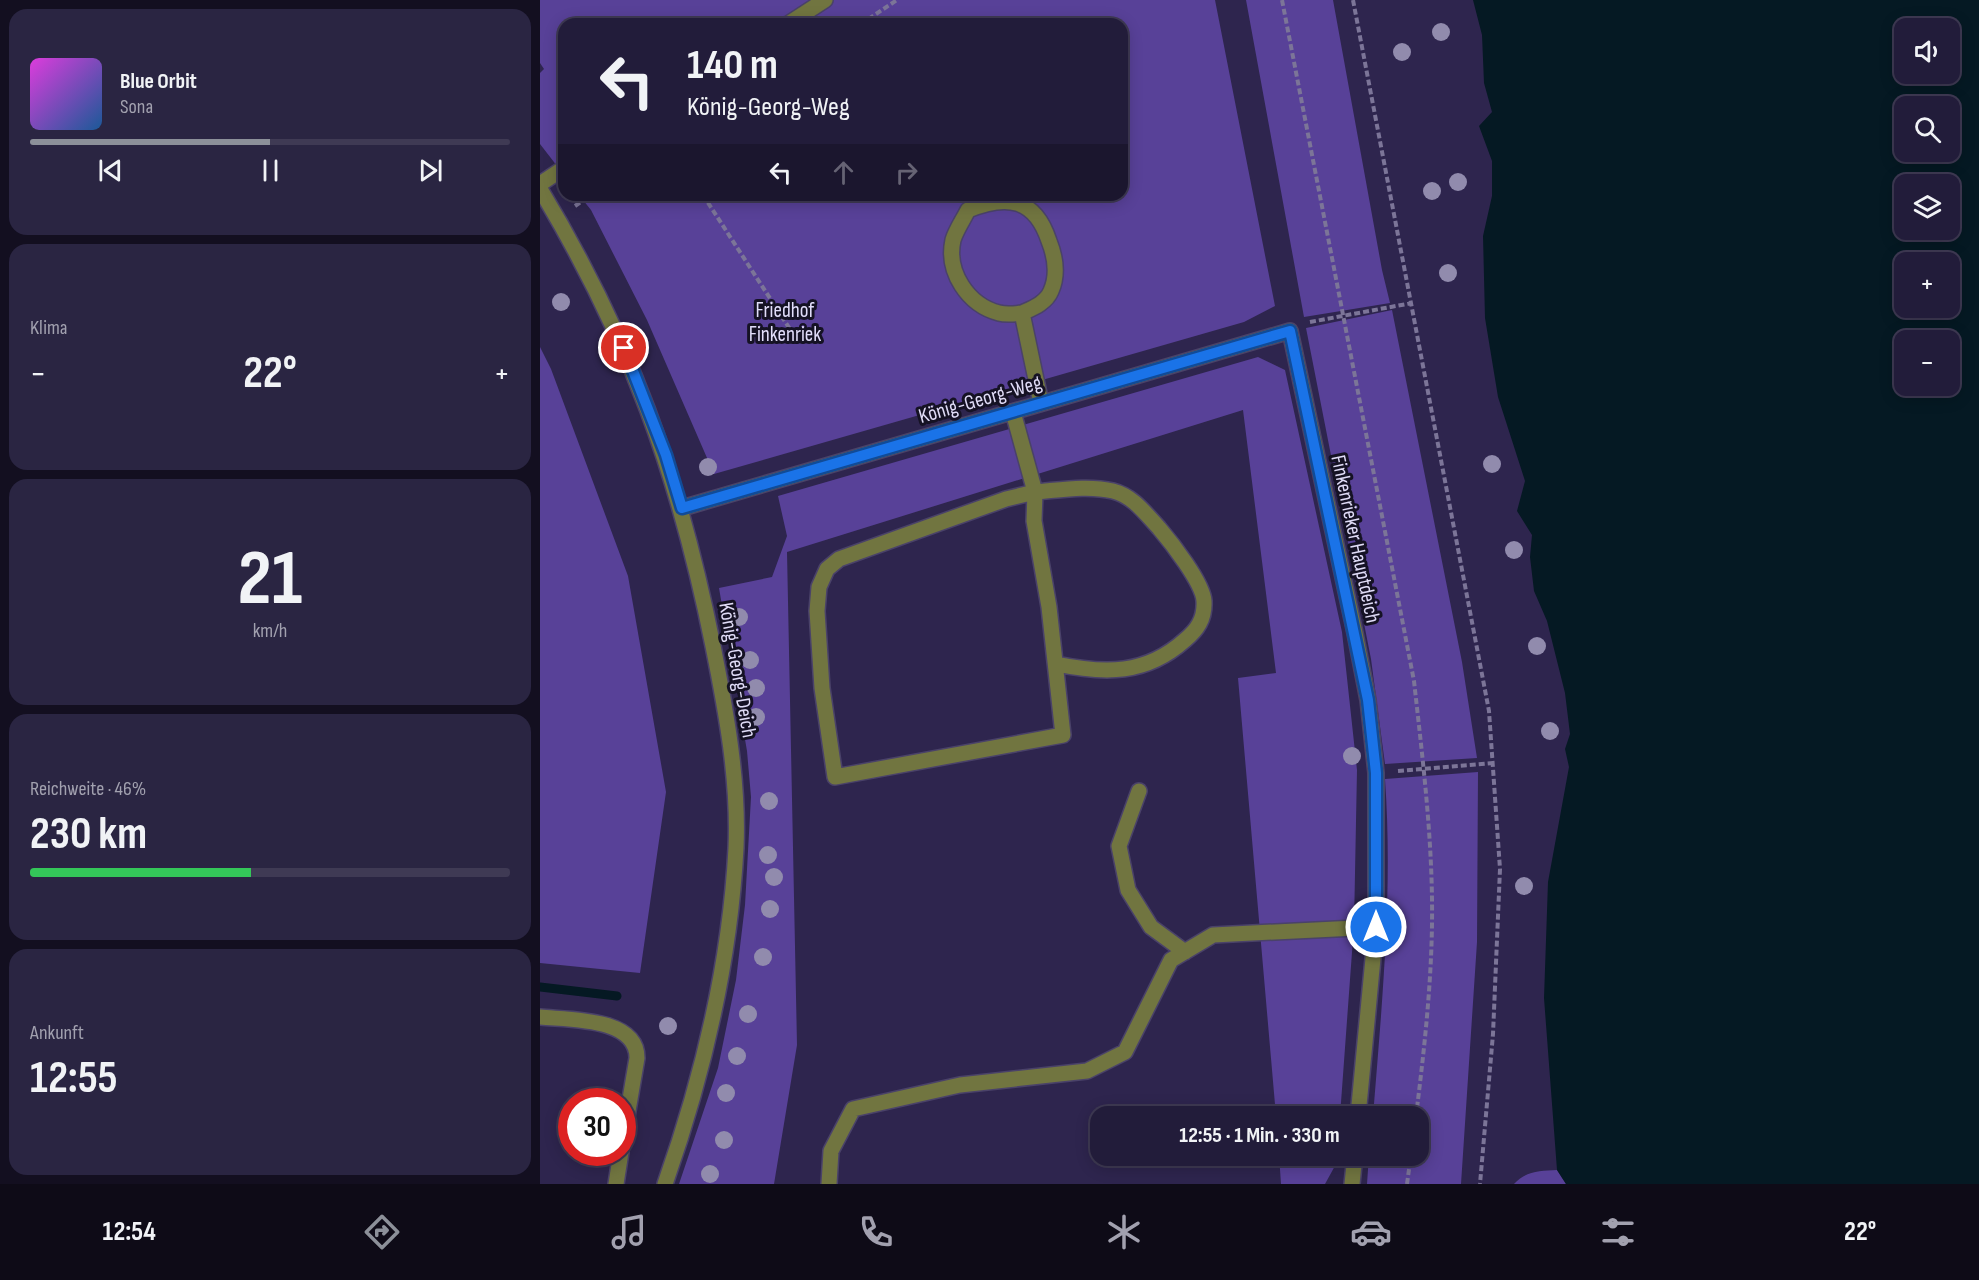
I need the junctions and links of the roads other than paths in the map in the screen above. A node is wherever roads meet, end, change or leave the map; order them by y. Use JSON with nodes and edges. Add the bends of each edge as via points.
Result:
{"nodes":[{"id":1,"x":825,"y":0,"type":"edge"},
{"id":2,"x":797,"y":18,"type":"edge"},
{"id":3,"x":558,"y":172,"type":"edge"},
{"id":4,"x":540,"y":184,"type":"edge"},
{"id":5,"x":540,"y":189,"type":"edge"},
{"id":6,"x":1022,"y":313,"type":"junction"},
{"id":7,"x":1290,"y":331,"type":"joint"},
{"id":8,"x":1041,"y":403,"type":"junction"},
{"id":9,"x":1013,"y":412,"type":"junction"},
{"id":10,"x":1035,"y":492,"type":"junction"},
{"id":11,"x":682,"y":508,"type":"junction"},
{"id":12,"x":1056,"y":664,"type":"junction"},
{"id":13,"x":1139,"y":791,"type":"dead end"},
{"id":14,"x":1376,"y":927,"type":"junction"},
{"id":15,"x":1185,"y":952,"type":"junction"},
{"id":16,"x":540,"y":1017,"type":"edge"},
{"id":17,"x":632,"y":1088,"type":"edge"},
{"id":18,"x":1360,"y":1106,"type":"edge"},
{"id":19,"x":619,"y":1166,"type":"edge"},
{"id":20,"x":1353,"y":1166,"type":"edge"},
{"id":21,"x":1351,"y":1182,"type":"edge"},
{"id":22,"x":616,"y":1184,"type":"edge"},
{"id":23,"x":665,"y":1184,"type":"edge"},
{"id":24,"x":828,"y":1184,"type":"edge"}],
"edges":[{"from":1,"to":2,"type":"street"},
{"from":3,"to":4,"type":"street"},
{"from":5,"to":11,"type":"street","name":"König-Georg-Deich","via":[[624,348]]},
{"from":6,"to":6,"type":"street","via":[[1040,305],[1051,292],[1054,253],[1046,230],[1037,214],[1011,201],[968,210],[953,240],[952,256],[961,285],[985,309],[1002,314]]},
{"from":6,"to":8,"type":"street"},
{"from":7,"to":8,"type":"street","name":"König-Georg-Weg"},
{"from":7,"to":14,"type":"street","name":"Finkenrieker Hauptdeich","via":[[1368,700],[1376,773]]},
{"from":8,"to":9,"type":"street","name":"König-Georg-Weg"},
{"from":9,"to":10,"type":"street"},
{"from":9,"to":11,"type":"street","name":"König-Georg-Weg"},
{"from":10,"to":12,"type":"street","via":[[1034,521]]},
{"from":10,"to":12,"type":"street","via":[[1080,488],[1114,491],[1134,500],[1166,536],[1204,600],[1203,618],[1196,630],[1170,653],[1144,666],[1083,670]]},
{"from":10,"to":12,"type":"street","via":[[839,559],[827,569],[819,587],[817,611],[822,688],[835,777],[1063,735]]},
{"from":11,"to":23,"type":"street","name":"König-Georg-Deich","via":[[722,689],[735,799],[736,845],[729,924],[704,1059]]},
{"from":13,"to":15,"type":"street","via":[[1119,846],[1128,890],[1151,927]]},
{"from":14,"to":15,"type":"street","via":[[1213,935]]},
{"from":14,"to":18,"type":"street","name":"Finkenrieker Hauptdeich"},
{"from":15,"to":24,"type":"street","via":[[1171,960],[1125,1052],[1087,1071],[960,1085],[853,1109],[831,1151]]},
{"from":16,"to":17,"type":"street","via":[[618,1029],[634,1047],[637,1058]]},
{"from":19,"to":22,"type":"street"},
{"from":20,"to":21,"type":"street"}]}
